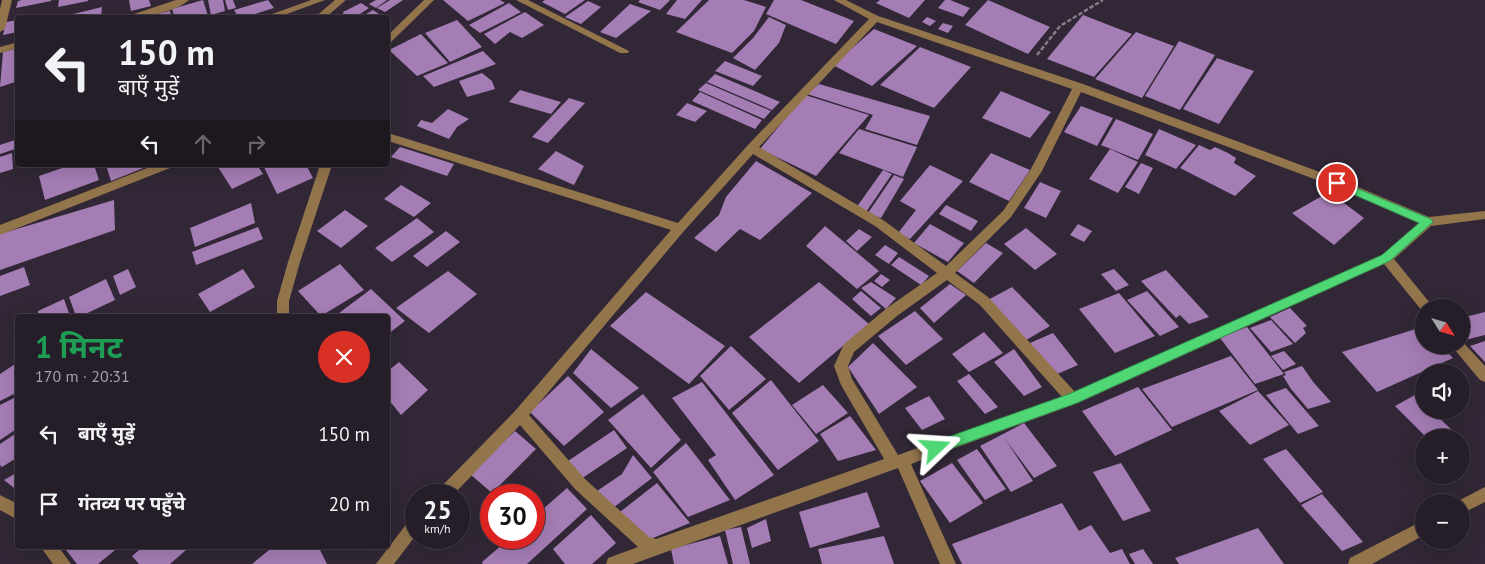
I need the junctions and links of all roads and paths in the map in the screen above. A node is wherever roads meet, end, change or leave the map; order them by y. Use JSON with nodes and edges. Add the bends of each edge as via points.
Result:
{"nodes":[{"id":1,"x":7,"y":0,"type":"edge"},
{"id":2,"x":184,"y":0,"type":"edge"},
{"id":3,"x":320,"y":0,"type":"edge"},
{"id":4,"x":341,"y":0,"type":"edge"},
{"id":5,"x":429,"y":0,"type":"edge"},
{"id":6,"x":521,"y":0,"type":"edge"},
{"id":7,"x":839,"y":0,"type":"edge"},
{"id":8,"x":1103,"y":0,"type":"edge"},
{"id":9,"x":137,"y":15,"type":"edge"},
{"id":10,"x":274,"y":15,"type":"edge"},
{"id":11,"x":322,"y":15,"type":"edge"},
{"id":12,"x":875,"y":18,"type":"junction"},
{"id":13,"x":0,"y":30,"type":"edge"},
{"id":14,"x":390,"y":38,"type":"edge"},
{"id":15,"x":15,"y":46,"type":"edge"},
{"id":16,"x":0,"y":50,"type":"edge"},
{"id":17,"x":624,"y":51,"type":"dead end"},
{"id":18,"x":1027,"y":68,"type":"junction"},
{"id":19,"x":1079,"y":86,"type":"junction"},
{"id":20,"x":390,"y":138,"type":"edge"},
{"id":21,"x":752,"y":148,"type":"junction"},
{"id":22,"x":161,"y":167,"type":"edge"},
{"id":23,"x":325,"y":167,"type":"edge"},
{"id":24,"x":1485,"y":215,"type":"edge"},
{"id":25,"x":1428,"y":222,"type":"junction"},
{"id":26,"x":680,"y":228,"type":"junction"},
{"id":27,"x":0,"y":230,"type":"edge"},
{"id":28,"x":1386,"y":258,"type":"junction"},
{"id":29,"x":947,"y":273,"type":"junction"},
{"id":30,"x":1420,"y":299,"type":"edge"},
{"id":31,"x":283,"y":314,"type":"edge"},
{"id":32,"x":1467,"y":354,"type":"edge"},
{"id":33,"x":1485,"y":376,"type":"edge"},
{"id":34,"x":1073,"y":399,"type":"junction"},
{"id":35,"x":520,"y":415,"type":"junction"},
{"id":36,"x":898,"y":461,"type":"junction"},
{"id":37,"x":454,"y":484,"type":"edge"},
{"id":38,"x":1485,"y":494,"type":"edge"},
{"id":39,"x":0,"y":502,"type":"edge"},
{"id":40,"x":1470,"y":502,"type":"edge"},
{"id":41,"x":15,"y":511,"type":"edge"},
{"id":42,"x":1415,"y":532,"type":"edge"},
{"id":43,"x":405,"y":535,"type":"edge"},
{"id":44,"x":656,"y":547,"type":"junction"},
{"id":45,"x":50,"y":549,"type":"edge"},
{"id":46,"x":385,"y":557,"type":"edge"},
{"id":47,"x":63,"y":564,"type":"edge"},
{"id":48,"x":614,"y":564,"type":"edge"},
{"id":49,"x":948,"y":564,"type":"edge"},
{"id":50,"x":1356,"y":564,"type":"edge"}],
"edges":[{"from":1,"to":13,"type":"street"},
{"from":2,"to":9,"type":"street"},
{"from":3,"to":10,"type":"street"},
{"from":4,"to":11,"type":"street"},
{"from":5,"to":14,"type":"street"},
{"from":6,"to":17,"type":"street"},
{"from":7,"to":12,"type":"street"},
{"from":8,"to":18,"type":"path","via":[[1060,26]]},
{"from":12,"to":18,"type":"street"},
{"from":12,"to":21,"type":"street"},
{"from":15,"to":16,"type":"street"},
{"from":18,"to":19,"type":"street"},
{"from":19,"to":25,"type":"street","via":[[1337,183]]},
{"from":19,"to":29,"type":"street","via":[[1036,171],[1007,214]]},
{"from":20,"to":26,"type":"street"},
{"from":21,"to":26,"type":"street"},
{"from":21,"to":29,"type":"street","via":[[879,223]]},
{"from":22,"to":27,"type":"street"},
{"from":23,"to":31,"type":"street","via":[[294,262],[283,301]]},
{"from":24,"to":25,"type":"street"},
{"from":25,"to":28,"type":"street"},
{"from":26,"to":35,"type":"street"},
{"from":28,"to":30,"type":"street"},
{"from":28,"to":34,"type":"street"},
{"from":29,"to":34,"type":"street","via":[[984,301]]},
{"from":29,"to":36,"type":"street","via":[[849,348],[841,366],[846,381]]},
{"from":32,"to":33,"type":"street"},
{"from":34,"to":36,"type":"street"},
{"from":35,"to":37,"type":"street"},
{"from":35,"to":44,"type":"street","via":[[580,484],[644,542]]},
{"from":36,"to":44,"type":"street"},
{"from":36,"to":49,"type":"street"},
{"from":38,"to":40,"type":"street"},
{"from":39,"to":41,"type":"street"},
{"from":42,"to":50,"type":"street"},
{"from":43,"to":46,"type":"street"},
{"from":44,"to":48,"type":"street"},
{"from":45,"to":47,"type":"street"}]}
